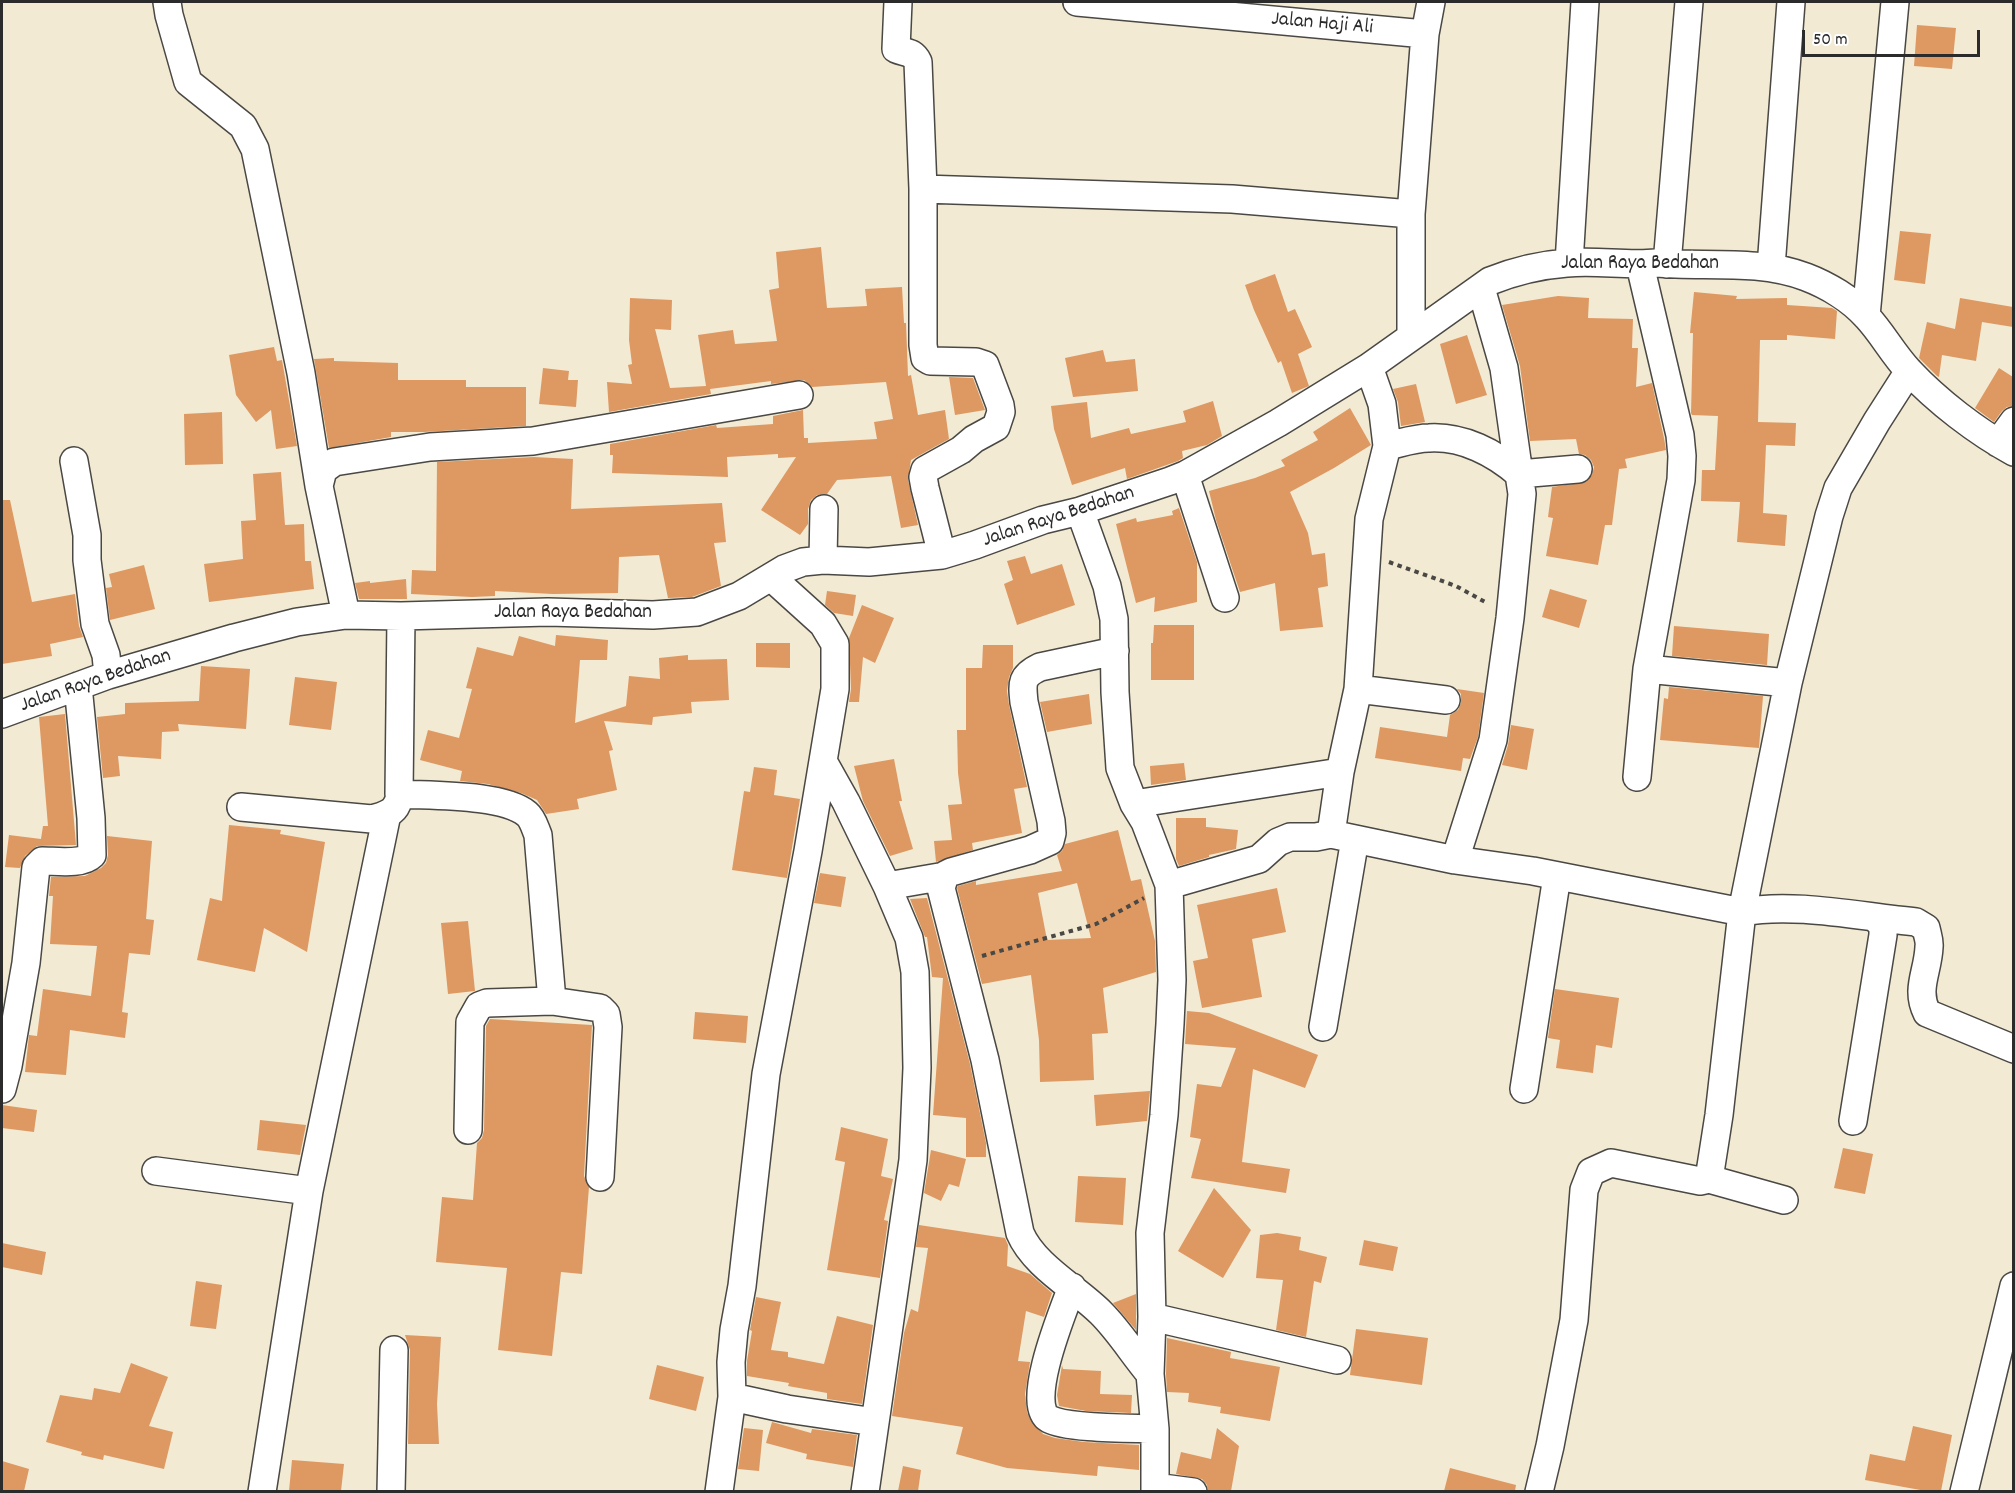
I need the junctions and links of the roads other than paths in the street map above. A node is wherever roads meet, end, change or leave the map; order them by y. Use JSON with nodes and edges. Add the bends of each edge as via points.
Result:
{"nodes":[{"id":1,"x":167,"y":2,"type":"edge"},
{"id":2,"x":898,"y":2,"type":"edge"},
{"id":3,"x":1077,"y":2,"type":"edge"},
{"id":4,"x":1431,"y":2,"type":"edge"},
{"id":5,"x":1585,"y":2,"type":"edge"},
{"id":6,"x":1689,"y":2,"type":"edge"},
{"id":7,"x":1791,"y":2,"type":"edge"},
{"id":8,"x":1895,"y":2,"type":"edge"},
{"id":9,"x":1233,"y":9,"type":"edge"},
{"id":10,"x":1425,"y":34,"type":"junction"},
{"id":11,"x":923,"y":189,"type":"junction"},
{"id":12,"x":1411,"y":214,"type":"junction"},
{"id":13,"x":1569,"y":262,"type":"junction"},
{"id":14,"x":1667,"y":264,"type":"junction"},
{"id":15,"x":1640,"y":265,"type":"junction"},
{"id":16,"x":1772,"y":267,"type":"junction"},
{"id":17,"x":1481,"y":288,"type":"junction"},
{"id":18,"x":1866,"y":316,"type":"junction"},
{"id":19,"x":1411,"y":336,"type":"junction"},
{"id":20,"x":1369,"y":367,"type":"junction"},
{"id":21,"x":1909,"y":371,"type":"junction"},
{"id":22,"x":800,"y":395,"type":"dead end"},
{"id":23,"x":2013,"y":421,"type":"edge"},
{"id":24,"x":1387,"y":446,"type":"junction"},
{"id":25,"x":2006,"y":448,"type":"edge"},
{"id":26,"x":74,"y":461,"type":"dead end"},
{"id":27,"x":1578,"y":469,"type":"dead end"},
{"id":28,"x":1519,"y":474,"type":"junction"},
{"id":29,"x":1185,"y":475,"type":"junction"},
{"id":30,"x":319,"y":486,"type":"junction"},
{"id":31,"x":824,"y":509,"type":"dead end"},
{"id":32,"x":1080,"y":511,"type":"junction"},
{"id":33,"x":942,"y":555,"type":"junction"},
{"id":34,"x":823,"y":560,"type":"junction"},
{"id":35,"x":771,"y":577,"type":"junction"},
{"id":36,"x":1225,"y":598,"type":"dead end"},
{"id":37,"x":346,"y":615,"type":"junction"},
{"id":38,"x":401,"y":616,"type":"junction"},
{"id":39,"x":1115,"y":651,"type":"junction"},
{"id":40,"x":1647,"y":669,"type":"junction"},
{"id":41,"x":108,"y":675,"type":"junction"},
{"id":42,"x":1788,"y":683,"type":"junction"},
{"id":43,"x":78,"y":686,"type":"junction"},
{"id":44,"x":1358,"y":689,"type":"junction"},
{"id":45,"x":1446,"y":700,"type":"dead end"},
{"id":46,"x":2,"y":714,"type":"edge"},
{"id":47,"x":823,"y":761,"type":"junction"},
{"id":48,"x":1340,"y":772,"type":"junction"},
{"id":49,"x":1637,"y":777,"type":"dead end"},
{"id":50,"x":393,"y":804,"type":"junction"},
{"id":51,"x":1134,"y":804,"type":"junction"},
{"id":52,"x":241,"y":807,"type":"dead end"},
{"id":53,"x":1343,"y":837,"type":"junction"},
{"id":54,"x":1455,"y":860,"type":"junction"},
{"id":55,"x":945,"y":876,"type":"junction"},
{"id":56,"x":1557,"y":876,"type":"junction"},
{"id":57,"x":1169,"y":885,"type":"junction"},
{"id":58,"x":887,"y":886,"type":"junction"},
{"id":59,"x":1742,"y":912,"type":"junction"},
{"id":60,"x":1876,"y":919,"type":"junction"},
{"id":61,"x":552,"y":1001,"type":"junction"},
{"id":62,"x":1323,"y":1027,"type":"dead end"},
{"id":63,"x":2013,"y":1049,"type":"edge"},
{"id":64,"x":2,"y":1089,"type":"edge"},
{"id":65,"x":1524,"y":1089,"type":"dead end"},
{"id":66,"x":1853,"y":1121,"type":"dead end"},
{"id":67,"x":468,"y":1130,"type":"dead end"},
{"id":68,"x":156,"y":1171,"type":"dead end"},
{"id":69,"x":600,"y":1177,"type":"dead end"},
{"id":70,"x":1709,"y":1179,"type":"junction"},
{"id":71,"x":309,"y":1191,"type":"junction"},
{"id":72,"x":1784,"y":1200,"type":"dead end"},
{"id":73,"x":2013,"y":1286,"type":"edge"},
{"id":74,"x":1072,"y":1287,"type":"junction"},
{"id":75,"x":1152,"y":1317,"type":"junction"},
{"id":76,"x":394,"y":1350,"type":"dead end"},
{"id":77,"x":1337,"y":1360,"type":"dead end"},
{"id":78,"x":1150,"y":1374,"type":"junction"},
{"id":79,"x":732,"y":1397,"type":"junction"},
{"id":80,"x":875,"y":1422,"type":"junction"},
{"id":81,"x":1155,"y":1429,"type":"junction"},
{"id":82,"x":1155,"y":1489,"type":"edge"},
{"id":83,"x":262,"y":1491,"type":"edge"},
{"id":84,"x":391,"y":1491,"type":"edge"},
{"id":85,"x":719,"y":1491,"type":"edge"},
{"id":86,"x":865,"y":1491,"type":"edge"},
{"id":87,"x":1193,"y":1491,"type":"edge"},
{"id":88,"x":1539,"y":1491,"type":"edge"},
{"id":89,"x":1964,"y":1491,"type":"edge"}],
"edges":[{"from":1,"to":30,"type":"street","via":[[188,82],[243,126],[255,149],[301,374]]},
{"from":2,"to":11,"type":"street","via":[[896,49],[910,52],[918,62]]},
{"from":3,"to":9,"type":"street","name":"Jalan Haji Ali"},
{"from":4,"to":10,"type":"street"},
{"from":5,"to":13,"type":"street"},
{"from":6,"to":14,"type":"street"},
{"from":7,"to":16,"type":"street"},
{"from":8,"to":18,"type":"street"},
{"from":9,"to":10,"type":"street","name":"Jalan Haji Ali"},
{"from":10,"to":12,"type":"street"},
{"from":11,"to":12,"type":"street","via":[[1232,199]]},
{"from":11,"to":33,"type":"street","via":[[925,358],[985,365],[1001,412],[996,427],[925,471],[925,488]]},
{"from":12,"to":19,"type":"street"},
{"from":13,"to":15,"type":"street","name":"Jalan Raya Bedahan"},
{"from":13,"to":17,"type":"street","name":"Jalan Raya Bedahan","via":[[1511,273]]},
{"from":14,"to":15,"type":"street","name":"Jalan Raya Bedahan"},
{"from":14,"to":16,"type":"street","name":"Jalan Raya Bedahan"},
{"from":15,"to":40,"type":"street","via":[[1682,456]]},
{"from":16,"to":18,"type":"street","name":"Jalan Raya Bedahan","via":[[1823,284]]},
{"from":17,"to":19,"type":"street","name":"Jalan Raya Bedahan"},
{"from":17,"to":28,"type":"street","via":[[1504,368]]},
{"from":18,"to":21,"type":"street","name":"Jalan Raya Bedahan"},
{"from":19,"to":20,"type":"street","name":"Jalan Raya Bedahan"},
{"from":20,"to":24,"type":"street","via":[[1382,404]]},
{"from":20,"to":29,"type":"street","name":"Jalan Raya Bedahan"},
{"from":21,"to":25,"type":"street","name":"Jalan Raya Bedahan","via":[[1962,419]]},
{"from":21,"to":42,"type":"street","via":[[1838,488]]},
{"from":22,"to":30,"type":"street","via":[[533,441],[430,447],[334,462],[323,470]]},
{"from":23,"to":25,"type":"street"},
{"from":24,"to":28,"type":"street","via":[[1429,438],[1450,439],[1499,457]]},
{"from":24,"to":44,"type":"street","via":[[1369,519]]},
{"from":26,"to":41,"type":"street","via":[[87,535],[95,624],[106,655]]},
{"from":27,"to":28,"type":"street"},
{"from":28,"to":54,"type":"street","via":[[1522,494],[1510,618],[1493,740]]},
{"from":29,"to":32,"type":"street","name":"Jalan Raya Bedahan"},
{"from":29,"to":36,"type":"street"},
{"from":30,"to":37,"type":"street"},
{"from":31,"to":34,"type":"street"},
{"from":32,"to":33,"type":"street","name":"Jalan Raya Bedahan"},
{"from":32,"to":39,"type":"street","via":[[1107,586]]},
{"from":33,"to":34,"type":"street","name":"Jalan Raya Bedahan","via":[[869,562]]},
{"from":34,"to":35,"type":"street","name":"Jalan Raya Bedahan","via":[[803,562]]},
{"from":35,"to":38,"type":"street","name":"Jalan Raya Bedahan","via":[[739,596],[696,612]]},
{"from":35,"to":47,"type":"street","via":[[823,624],[835,644],[835,689]]},
{"from":37,"to":38,"type":"street","name":"Jalan Raya Bedahan"},
{"from":37,"to":41,"type":"street","name":"Jalan Raya Bedahan","via":[[297,622]]},
{"from":38,"to":50,"type":"street"},
{"from":39,"to":51,"type":"street","via":[[1120,768]]},
{"from":39,"to":55,"type":"street","via":[[1040,667],[1025,677],[1024,702],[1051,821],[1050,841]]},
{"from":40,"to":42,"type":"street"},
{"from":40,"to":49,"type":"street"},
{"from":41,"to":43,"type":"street","name":"Jalan Raya Bedahan"},
{"from":42,"to":59,"type":"street"},
{"from":43,"to":46,"type":"street","name":"Jalan Raya Bedahan"},
{"from":43,"to":64,"type":"street","via":[[92,855],[82,860],[42,861],[36,867],[26,963]]},
{"from":44,"to":45,"type":"street"},
{"from":44,"to":48,"type":"street"},
{"from":47,"to":58,"type":"street"},
{"from":47,"to":79,"type":"street","via":[[766,1074],[734,1330]]},
{"from":48,"to":51,"type":"street"},
{"from":48,"to":53,"type":"street"},
{"from":50,"to":52,"type":"street","via":[[372,819]]},
{"from":50,"to":61,"type":"street","via":[[499,801],[530,816],[538,835]]},
{"from":50,"to":71,"type":"street"},
{"from":51,"to":57,"type":"street"},
{"from":53,"to":54,"type":"street"},
{"from":53,"to":57,"type":"street","via":[[1290,837],[1259,859]]},
{"from":53,"to":62,"type":"street"},
{"from":54,"to":56,"type":"street"},
{"from":55,"to":58,"type":"street"},
{"from":55,"to":74,"type":"street","via":[[941,888],[985,1060],[1020,1233],[1033,1253]]},
{"from":56,"to":59,"type":"street"},
{"from":56,"to":65,"type":"street"},
{"from":57,"to":75,"type":"street","via":[[1172,980],[1164,1115],[1150,1233]]},
{"from":58,"to":80,"type":"street","via":[[909,938],[915,972],[917,1068],[913,1160]]},
{"from":59,"to":60,"type":"street","via":[[1786,909]]},
{"from":59,"to":70,"type":"street"},
{"from":60,"to":63,"type":"street","via":[[1916,922],[1926,928],[1930,945],[1922,1001],[1927,1013]]},
{"from":60,"to":66,"type":"street","via":[[1883,925],[1883,935]]},
{"from":61,"to":67,"type":"street","via":[[479,1006],[470,1022]]},
{"from":61,"to":69,"type":"street","via":[[600,1008],[606,1014]]},
{"from":68,"to":71,"type":"street"},
{"from":70,"to":72,"type":"street"},
{"from":70,"to":88,"type":"street","via":[[1611,1163],[1591,1172],[1584,1190],[1574,1320]]},
{"from":71,"to":83,"type":"street"},
{"from":73,"to":89,"type":"street"},
{"from":74,"to":78,"type":"street","via":[[1102,1313]]},
{"from":74,"to":81,"type":"street","via":[[1051,1344],[1042,1388],[1041,1408],[1045,1415],[1076,1425]]},
{"from":75,"to":77,"type":"street"},
{"from":75,"to":78,"type":"street"},
{"from":76,"to":84,"type":"street"},
{"from":78,"to":81,"type":"street"},
{"from":79,"to":80,"type":"street"},
{"from":79,"to":85,"type":"street"},
{"from":80,"to":86,"type":"street"},
{"from":81,"to":82,"type":"street"},
{"from":82,"to":87,"type":"street"}]}
